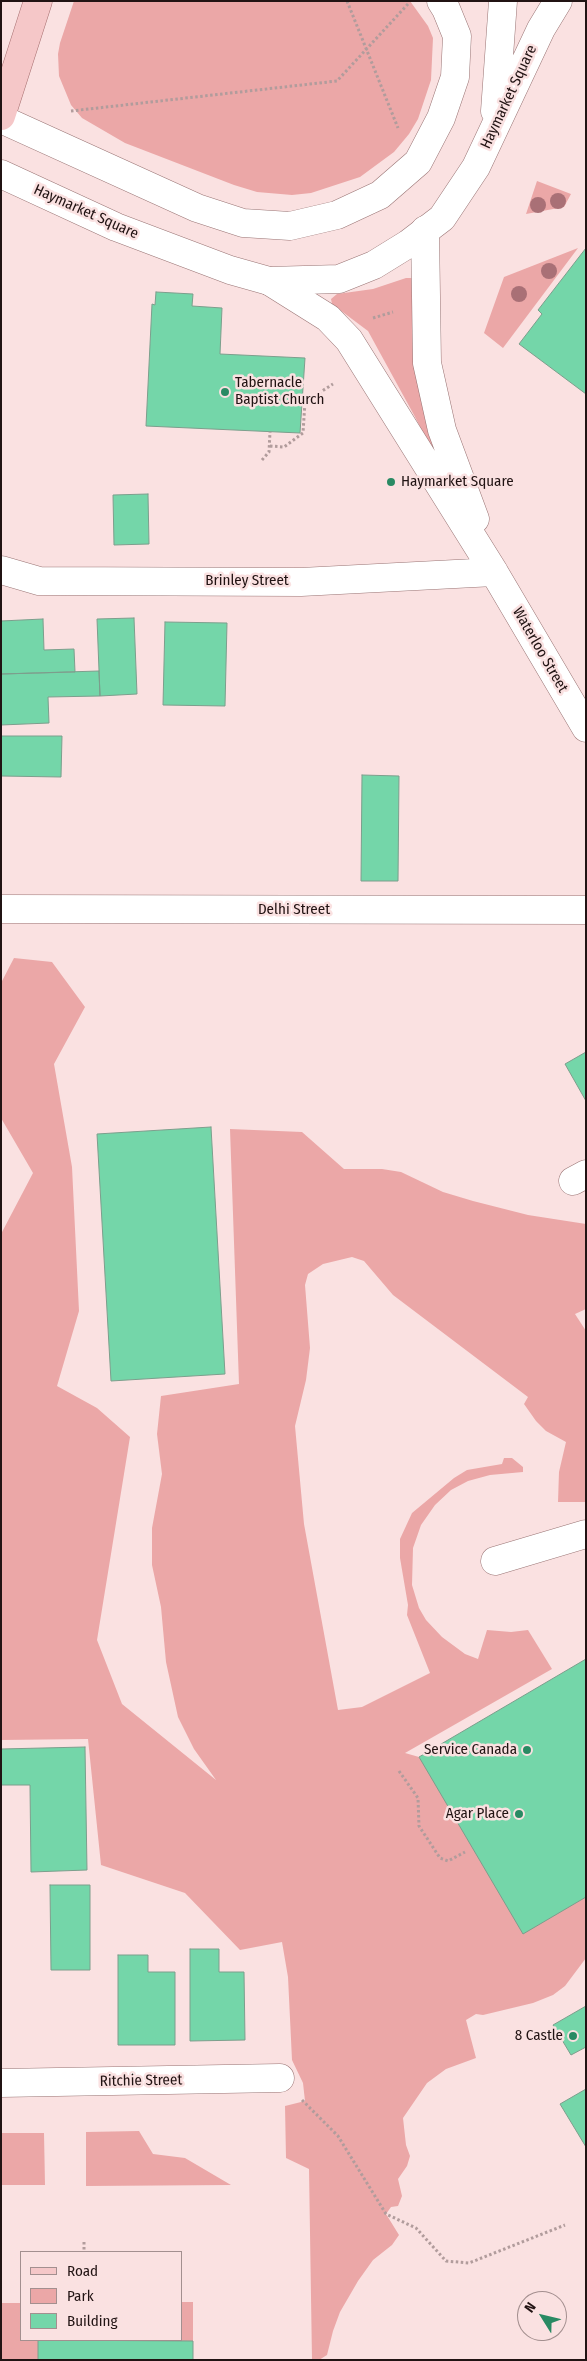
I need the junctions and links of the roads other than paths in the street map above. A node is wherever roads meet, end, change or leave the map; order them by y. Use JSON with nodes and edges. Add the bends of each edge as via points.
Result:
{"nodes":[{"id":1,"x":38,"y":1,"type":"edge"},
{"id":2,"x":440,"y":1,"type":"edge"},
{"id":3,"x":503,"y":1,"type":"edge"},
{"id":4,"x":558,"y":1,"type":"edge"},
{"id":5,"x":1,"y":117,"type":"edge"},
{"id":6,"x":493,"y":130,"type":"junction"},
{"id":7,"x":1,"y":174,"type":"edge"},
{"id":8,"x":425,"y":230,"type":"junction"},
{"id":9,"x":269,"y":281,"type":"junction"},
{"id":10,"x":1,"y":570,"type":"edge"},
{"id":11,"x":494,"y":572,"type":"junction"},
{"id":12,"x":586,"y":728,"type":"edge"},
{"id":13,"x":1,"y":909,"type":"edge"},
{"id":14,"x":586,"y":910,"type":"edge"},
{"id":15,"x":586,"y":1534,"type":"edge"},
{"id":16,"x":495,"y":1561,"type":"dead end"},
{"id":17,"x":280,"y":2078,"type":"road end"},
{"id":18,"x":1,"y":2083,"type":"edge"}],
"edges":[{"from":1,"to":5,"type":"main road"},
{"from":2,"to":5,"type":"street","via":[[457,36],[456,77],[440,118],[418,162],[380,195],[337,215],[290,226],[243,223],[197,208]]},
{"from":3,"to":6,"type":"street"},
{"from":4,"to":6,"type":"street","name":"Haymarket Square","via":[[541,29]]},
{"from":6,"to":8,"type":"street","name":"Haymarket Square","via":[[476,167],[442,218]]},
{"from":7,"to":9,"type":"street","name":"Haymarket Square","via":[[116,227],[230,270]]},
{"from":8,"to":9,"type":"street","name":"Haymarket Square","via":[[374,266],[339,280]]},
{"from":8,"to":11,"type":"street","via":[[427,364],[442,430]]},
{"from":9,"to":11,"type":"street","via":[[328,318],[349,340]]},
{"from":10,"to":11,"type":"street","name":"Brinley Street","via":[[39,581],[301,582]]},
{"from":11,"to":12,"type":"street","name":"Waterloo Street"},
{"from":13,"to":14,"type":"street","name":"Delhi Street"},
{"from":15,"to":16,"type":"street"},
{"from":17,"to":18,"type":"street","name":"Ritchie Street"}]}
